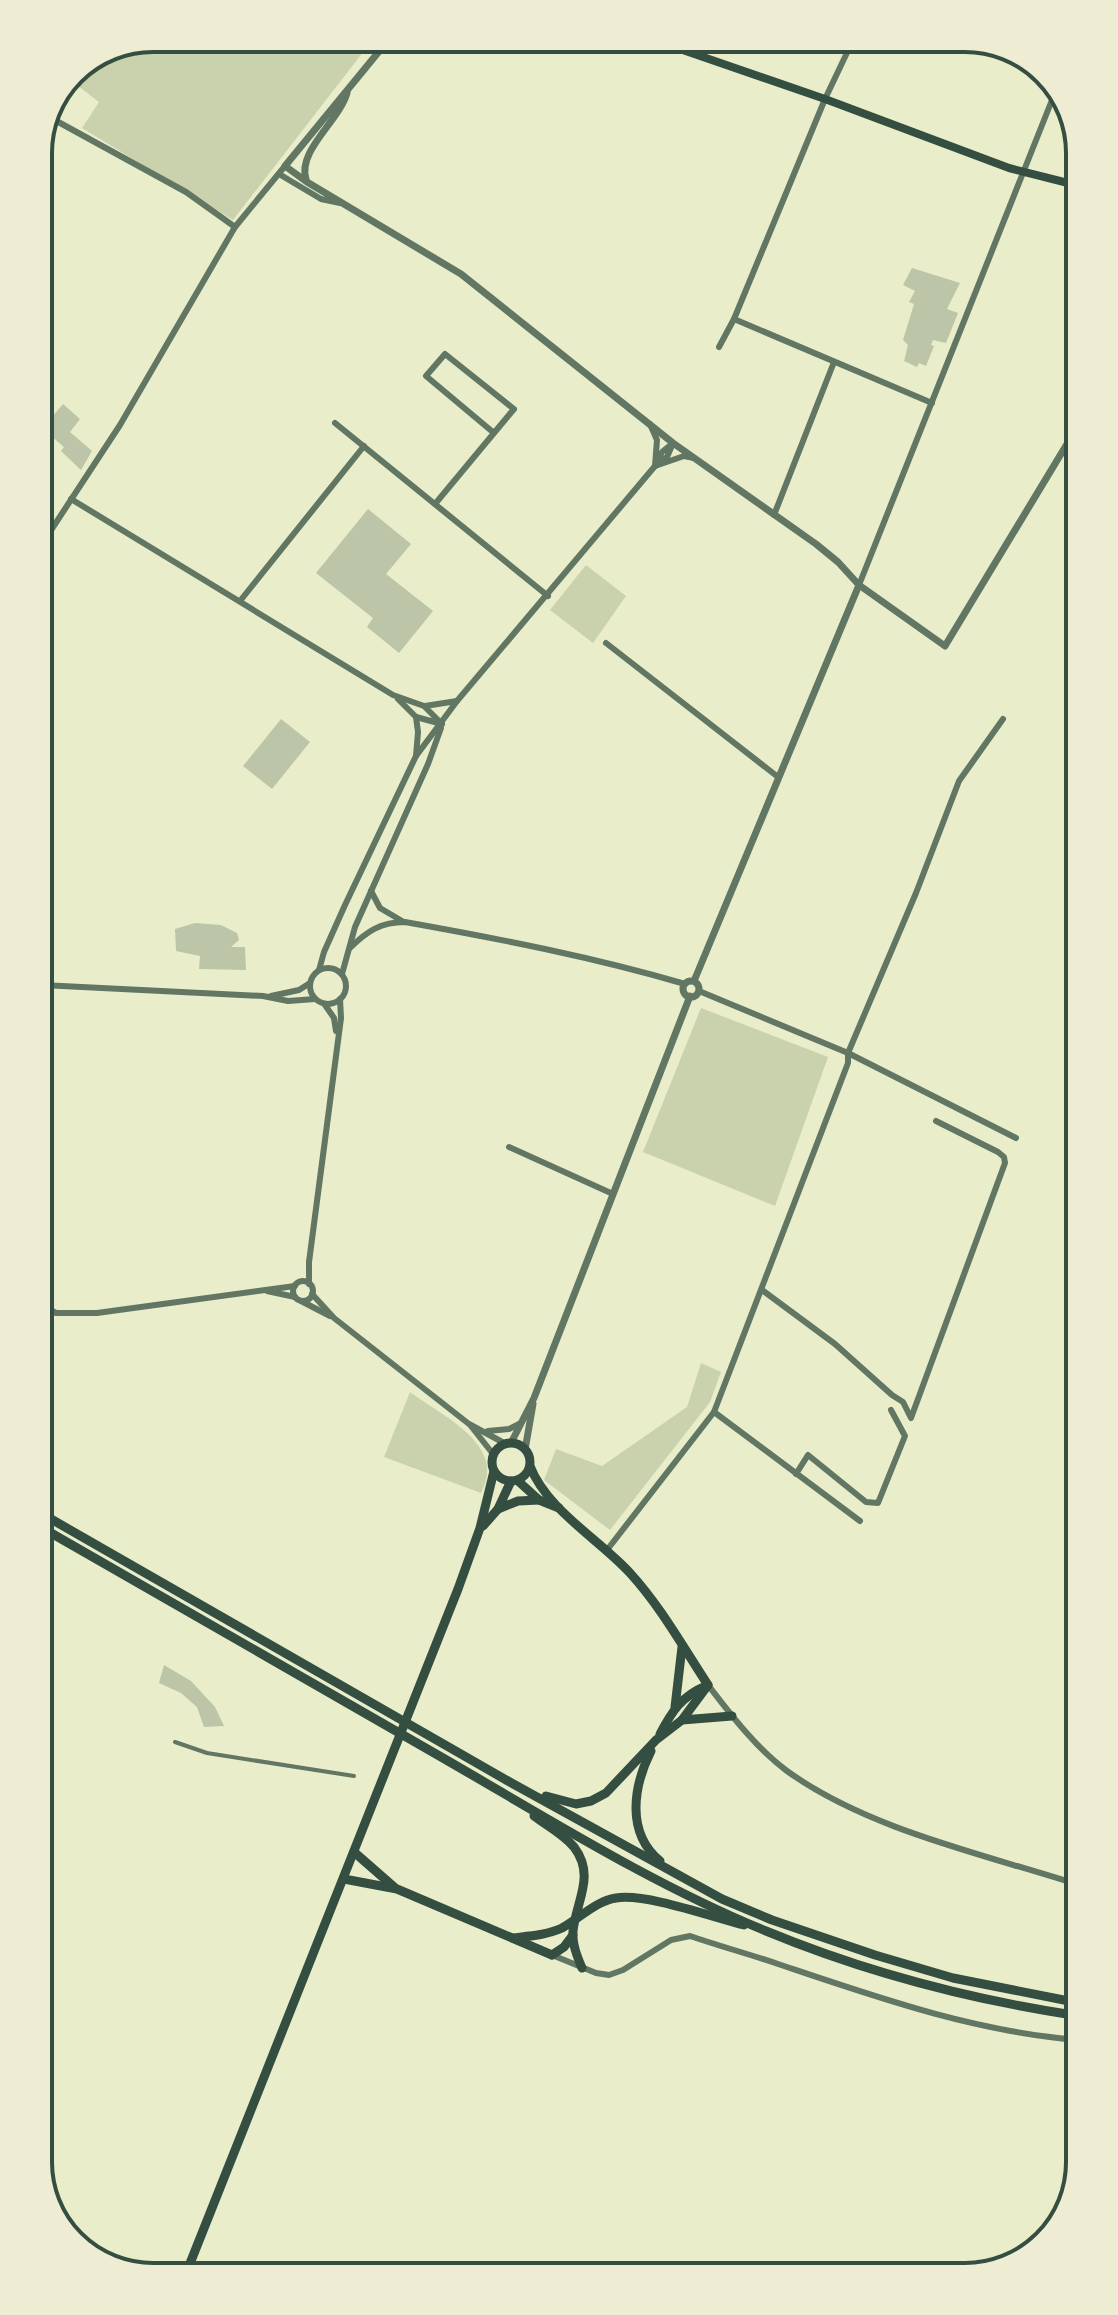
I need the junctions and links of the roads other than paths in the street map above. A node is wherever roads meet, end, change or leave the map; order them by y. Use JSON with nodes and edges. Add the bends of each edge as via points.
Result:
{"nodes":[{"id":1,"x":379,"y":52,"type":"edge"},
{"id":2,"x":689,"y":52,"type":"edge"},
{"id":3,"x":847,"y":52,"type":"edge"},
{"id":4,"x":349,"y":90,"type":"junction"},
{"id":5,"x":825,"y":99,"type":"junction"},
{"id":6,"x":1051,"y":102,"type":"edge"},
{"id":7,"x":57,"y":121,"type":"edge"},
{"id":8,"x":285,"y":166,"type":"junction"},
{"id":9,"x":1024,"y":172,"type":"junction"},
{"id":10,"x":279,"y":174,"type":"junction"},
{"id":11,"x":307,"y":182,"type":"junction"},
{"id":12,"x":1066,"y":182,"type":"edge"},
{"id":13,"x":343,"y":203,"type":"junction"},
{"id":14,"x":235,"y":227,"type":"junction"},
{"id":15,"x":734,"y":319,"type":"junction"},
{"id":16,"x":719,"y":347,"type":"dead end"},
{"id":17,"x":834,"y":362,"type":"junction"},
{"id":18,"x":932,"y":403,"type":"junction"},
{"id":19,"x":335,"y":423,"type":"dead end"},
{"id":20,"x":650,"y":424,"type":"junction"},
{"id":21,"x":494,"y":433,"type":"junction"},
{"id":22,"x":673,"y":443,"type":"junction"},
{"id":23,"x":364,"y":446,"type":"junction"},
{"id":24,"x":1066,"y":446,"type":"edge"},
{"id":25,"x":695,"y":459,"type":"junction"},
{"id":26,"x":655,"y":466,"type":"junction"},
{"id":27,"x":71,"y":499,"type":"junction"},
{"id":28,"x":435,"y":504,"type":"junction"},
{"id":29,"x":774,"y":515,"type":"junction"},
{"id":30,"x":52,"y":528,"type":"edge"},
{"id":31,"x":859,"y":585,"type":"junction"},
{"id":32,"x":548,"y":596,"type":"junction"},
{"id":33,"x":240,"y":601,"type":"junction"},
{"id":34,"x":606,"y":643,"type":"dead end"},
{"id":35,"x":393,"y":695,"type":"junction"},
{"id":36,"x":457,"y":701,"type":"junction"},
{"id":37,"x":424,"y":706,"type":"junction"},
{"id":38,"x":416,"y":717,"type":"junction"},
{"id":39,"x":1003,"y":719,"type":"dead end"},
{"id":40,"x":442,"y":724,"type":"junction"},
{"id":41,"x":416,"y":756,"type":"junction"},
{"id":42,"x":778,"y":777,"type":"junction"},
{"id":43,"x":371,"y":891,"type":"junction"},
{"id":44,"x":405,"y":922,"type":"junction"},
{"id":45,"x":350,"y":948,"type":"junction"},
{"id":46,"x":319,"y":970,"type":"junction"},
{"id":47,"x":342,"y":974,"type":"junction"},
{"id":48,"x":694,"y":981,"type":"junction"},
{"id":49,"x":310,"y":983,"type":"junction"},
{"id":50,"x":685,"y":984,"type":"junction"},
{"id":51,"x":52,"y":986,"type":"edge"},
{"id":52,"x":699,"y":991,"type":"junction"},
{"id":53,"x":263,"y":996,"type":"junction"},
{"id":54,"x":690,"y":996,"type":"junction"},
{"id":55,"x":315,"y":999,"type":"junction"},
{"id":56,"x":340,"y":999,"type":"junction"},
{"id":57,"x":323,"y":1004,"type":"junction"},
{"id":58,"x":337,"y":1038,"type":"junction"},
{"id":59,"x":848,"y":1053,"type":"junction"},
{"id":60,"x":936,"y":1121,"type":"dead end"},
{"id":61,"x":1016,"y":1138,"type":"dead end"},
{"id":62,"x":509,"y":1147,"type":"dead end"},
{"id":63,"x":613,"y":1194,"type":"junction"},
{"id":64,"x":309,"y":1262,"type":"junction"},
{"id":65,"x":298,"y":1284,"type":"junction"},
{"id":66,"x":309,"y":1284,"type":"junction"},
{"id":67,"x":263,"y":1290,"type":"junction"},
{"id":68,"x":762,"y":1290,"type":"junction"},
{"id":69,"x":312,"y":1294,"type":"junction"},
{"id":70,"x":298,"y":1299,"type":"junction"},
{"id":71,"x":52,"y":1311,"type":"edge"},
{"id":72,"x":334,"y":1318,"type":"junction"},
{"id":73,"x":534,"y":1398,"type":"junction"},
{"id":74,"x":891,"y":1410,"type":"dead end"},
{"id":75,"x":714,"y":1412,"type":"junction"},
{"id":76,"x":469,"y":1424,"type":"junction"},
{"id":77,"x":519,"y":1424,"type":"junction"},
{"id":78,"x":485,"y":1431,"type":"junction"},
{"id":79,"x":508,"y":1443,"type":"junction"},
{"id":80,"x":525,"y":1450,"type":"junction"},
{"id":81,"x":493,"y":1454,"type":"junction"},
{"id":82,"x":530,"y":1466,"type":"junction"},
{"id":83,"x":494,"y":1471,"type":"junction"},
{"id":84,"x":796,"y":1474,"type":"junction"},
{"id":85,"x":514,"y":1481,"type":"junction"},
{"id":86,"x":539,"y":1500,"type":"junction"},
{"id":87,"x":498,"y":1509,"type":"junction"},
{"id":88,"x":562,"y":1509,"type":"junction"},
{"id":89,"x":52,"y":1520,"type":"edge"},
{"id":90,"x":860,"y":1521,"type":"dead end"},
{"id":91,"x":480,"y":1528,"type":"junction"},
{"id":92,"x":52,"y":1534,"type":"edge"},
{"id":93,"x":607,"y":1550,"type":"junction"},
{"id":94,"x":682,"y":1647,"type":"junction"},
{"id":95,"x":708,"y":1685,"type":"junction"},
{"id":96,"x":675,"y":1707,"type":"junction"},
{"id":97,"x":732,"y":1716,"type":"junction"},
{"id":98,"x":682,"y":1720,"type":"junction"},
{"id":99,"x":656,"y":1740,"type":"junction"},
{"id":100,"x":175,"y":1742,"type":"dead end"},
{"id":101,"x":354,"y":1776,"type":"dead end"},
{"id":102,"x":508,"y":1781,"type":"junction"},
{"id":103,"x":499,"y":1791,"type":"junction"},
{"id":104,"x":354,"y":1852,"type":"junction"},
{"id":105,"x":677,"y":1876,"type":"junction"},
{"id":106,"x":344,"y":1879,"type":"junction"},
{"id":107,"x":1066,"y":1881,"type":"edge"},
{"id":108,"x":397,"y":1889,"type":"junction"},
{"id":109,"x":575,"y":1920,"type":"junction"},
{"id":110,"x":559,"y":1929,"type":"junction"},
{"id":111,"x":766,"y":1931,"type":"junction"},
{"id":112,"x":573,"y":1935,"type":"junction"},
{"id":113,"x":513,"y":1938,"type":"junction"},
{"id":114,"x":552,"y":1955,"type":"junction"},
{"id":115,"x":582,"y":1968,"type":"junction"},
{"id":116,"x":1066,"y":2000,"type":"edge"},
{"id":117,"x":1066,"y":2013,"type":"edge"},
{"id":118,"x":1066,"y":2039,"type":"edge"},
{"id":119,"x":190,"y":2263,"type":"edge"}],
"edges":[{"from":1,"to":4,"type":"street"},
{"from":2,"to":5,"type":"main road"},
{"from":3,"to":5,"type":"street"},
{"from":4,"to":8,"type":"street"},
{"from":4,"to":11,"type":"street","via":[[343,108],[309,151],[303,172]]},
{"from":5,"to":9,"type":"main road"},
{"from":5,"to":15,"type":"street"},
{"from":6,"to":9,"type":"street"},
{"from":7,"to":14,"type":"street","via":[[186,192]]},
{"from":8,"to":10,"type":"street"},
{"from":8,"to":11,"type":"street"},
{"from":9,"to":12,"type":"main road"},
{"from":9,"to":18,"type":"street"},
{"from":10,"to":13,"type":"street","via":[[321,199]]},
{"from":10,"to":14,"type":"street"},
{"from":11,"to":13,"type":"street"},
{"from":13,"to":20,"type":"street","via":[[461,274]]},
{"from":14,"to":27,"type":"street"},
{"from":15,"to":16,"type":"street"},
{"from":15,"to":17,"type":"street"},
{"from":17,"to":18,"type":"street"},
{"from":17,"to":29,"type":"street"},
{"from":18,"to":31,"type":"street"},
{"from":19,"to":23,"type":"street"},
{"from":20,"to":22,"type":"street"},
{"from":20,"to":26,"type":"street","via":[[657,440]]},
{"from":21,"to":21,"type":"street","via":[[514,409],[445,354],[426,376]]},
{"from":21,"to":28,"type":"street"},
{"from":22,"to":25,"type":"street"},
{"from":22,"to":26,"type":"street"},
{"from":23,"to":28,"type":"street"},
{"from":23,"to":33,"type":"street"},
{"from":24,"to":31,"type":"street","via":[[945,646]]},
{"from":25,"to":26,"type":"street","via":[[684,456]]},
{"from":25,"to":29,"type":"street"},
{"from":26,"to":32,"type":"street"},
{"from":27,"to":30,"type":"street"},
{"from":27,"to":33,"type":"street"},
{"from":28,"to":32,"type":"street"},
{"from":29,"to":31,"type":"street","via":[[838,562]]},
{"from":31,"to":42,"type":"street"},
{"from":32,"to":36,"type":"street"},
{"from":33,"to":35,"type":"street"},
{"from":34,"to":42,"type":"street"},
{"from":35,"to":37,"type":"street"},
{"from":35,"to":38,"type":"street"},
{"from":36,"to":37,"type":"street"},
{"from":36,"to":40,"type":"street"},
{"from":37,"to":40,"type":"street"},
{"from":38,"to":40,"type":"street"},
{"from":38,"to":41,"type":"street"},
{"from":39,"to":59,"type":"street","via":[[959,781]]},
{"from":40,"to":41,"type":"street"},
{"from":40,"to":43,"type":"street"},
{"from":41,"to":46,"type":"street"},
{"from":42,"to":48,"type":"street"},
{"from":43,"to":44,"type":"street","via":[[380,908]]},
{"from":43,"to":45,"type":"street"},
{"from":44,"to":45,"type":"street","via":[[377,927]]},
{"from":44,"to":50,"type":"street","via":[[517,942]]},
{"from":45,"to":47,"type":"street"},
{"from":46,"to":47,"type":"street","via":[[331,968]]},
{"from":46,"to":49,"type":"street"},
{"from":47,"to":56,"type":"street","via":[[346,984]]},
{"from":48,"to":50,"type":"street"},
{"from":48,"to":52,"type":"street"},
{"from":49,"to":53,"type":"street","via":[[288,994]]},
{"from":49,"to":55,"type":"street"},
{"from":50,"to":54,"type":"street"},
{"from":51,"to":53,"type":"street"},
{"from":52,"to":54,"type":"street"},
{"from":52,"to":59,"type":"street"},
{"from":53,"to":55,"type":"street"},
{"from":54,"to":63,"type":"street"},
{"from":55,"to":57,"type":"street"},
{"from":56,"to":57,"type":"street"},
{"from":56,"to":58,"type":"street"},
{"from":57,"to":58,"type":"street","via":[[334,1018]]},
{"from":58,"to":64,"type":"street"},
{"from":59,"to":61,"type":"street"},
{"from":59,"to":68,"type":"street"},
{"from":60,"to":68,"type":"street","via":[[998,1152],[1005,1163],[911,1418],[903,1402]]},
{"from":62,"to":63,"type":"street"},
{"from":63,"to":73,"type":"street"},
{"from":64,"to":65,"type":"street"},
{"from":64,"to":66,"type":"street"},
{"from":65,"to":66,"type":"street"},
{"from":65,"to":67,"type":"street"},
{"from":65,"to":70,"type":"street","via":[[293,1291]]},
{"from":66,"to":69,"type":"street"},
{"from":67,"to":70,"type":"street"},
{"from":67,"to":71,"type":"street","via":[[97,1313]]},
{"from":68,"to":75,"type":"street"},
{"from":69,"to":70,"type":"street"},
{"from":69,"to":72,"type":"street"},
{"from":70,"to":72,"type":"street"},
{"from":72,"to":76,"type":"street"},
{"from":73,"to":77,"type":"street"},
{"from":73,"to":80,"type":"street"},
{"from":74,"to":84,"type":"street","via":[[905,1436],[878,1503],[866,1502],[808,1455]]},
{"from":75,"to":84,"type":"street"},
{"from":75,"to":93,"type":"street"},
{"from":76,"to":78,"type":"street"},
{"from":76,"to":81,"type":"street"},
{"from":77,"to":78,"type":"street"},
{"from":77,"to":79,"type":"street"},
{"from":78,"to":79,"type":"street"},
{"from":79,"to":80,"type":"main road"},
{"from":79,"to":81,"type":"main road"},
{"from":80,"to":82,"type":"main road"},
{"from":81,"to":83,"type":"main road"},
{"from":82,"to":85,"type":"main road"},
{"from":82,"to":88,"type":"main road"},
{"from":83,"to":85,"type":"main road"},
{"from":83,"to":91,"type":"main road"},
{"from":84,"to":90,"type":"street"},
{"from":85,"to":86,"type":"main road"},
{"from":85,"to":87,"type":"main road"},
{"from":86,"to":87,"type":"main road"},
{"from":86,"to":88,"type":"main road"},
{"from":87,"to":91,"type":"main road"},
{"from":88,"to":93,"type":"main road"},
{"from":89,"to":102,"type":"main road"},
{"from":91,"to":104,"type":"main road"},
{"from":92,"to":103,"type":"main road"},
{"from":93,"to":94,"type":"main road","via":[[654,1601]]},
{"from":94,"to":95,"type":"main road"},
{"from":94,"to":96,"type":"main road"},
{"from":95,"to":96,"type":"main road"},
{"from":95,"to":97,"type":"street"},
{"from":95,"to":98,"type":"main road"},
{"from":96,"to":99,"type":"main road"},
{"from":97,"to":98,"type":"main road"},
{"from":97,"to":107,"type":"street","via":[[785,1770],[841,1803],[936,1841]]},
{"from":98,"to":99,"type":"main road"},
{"from":99,"to":102,"type":"main road","via":[[606,1793],[591,1801],[558,1801]]},
{"from":99,"to":105,"type":"main road","via":[[641,1771],[637,1827],[646,1850]]},
{"from":100,"to":101,"type":"street","via":[[207,1753]]},
{"from":102,"to":105,"type":"main road"},
{"from":103,"to":109,"type":"main road","via":[[566,1839],[580,1856],[585,1882]]},
{"from":103,"to":111,"type":"main road","via":[[672,1887]]},
{"from":104,"to":106,"type":"main road"},
{"from":104,"to":108,"type":"main road"},
{"from":105,"to":116,"type":"main road","via":[[772,1920],[875,1955],[953,1978]]},
{"from":106,"to":108,"type":"main road"},
{"from":106,"to":119,"type":"main road"},
{"from":108,"to":113,"type":"main road"},
{"from":109,"to":110,"type":"main road"},
{"from":109,"to":111,"type":"main road","via":[[601,1903],[631,1897]]},
{"from":109,"to":112,"type":"main road"},
{"from":110,"to":113,"type":"main road"},
{"from":110,"to":114,"type":"main road"},
{"from":111,"to":117,"type":"main road","via":[[950,1991]]},
{"from":112,"to":114,"type":"main road"},
{"from":112,"to":115,"type":"main road"},
{"from":113,"to":114,"type":"main road"},
{"from":114,"to":115,"type":"street"},
{"from":115,"to":118,"type":"street","via":[[609,1975],[671,1940],[690,1936],[955,2019]]}]}
